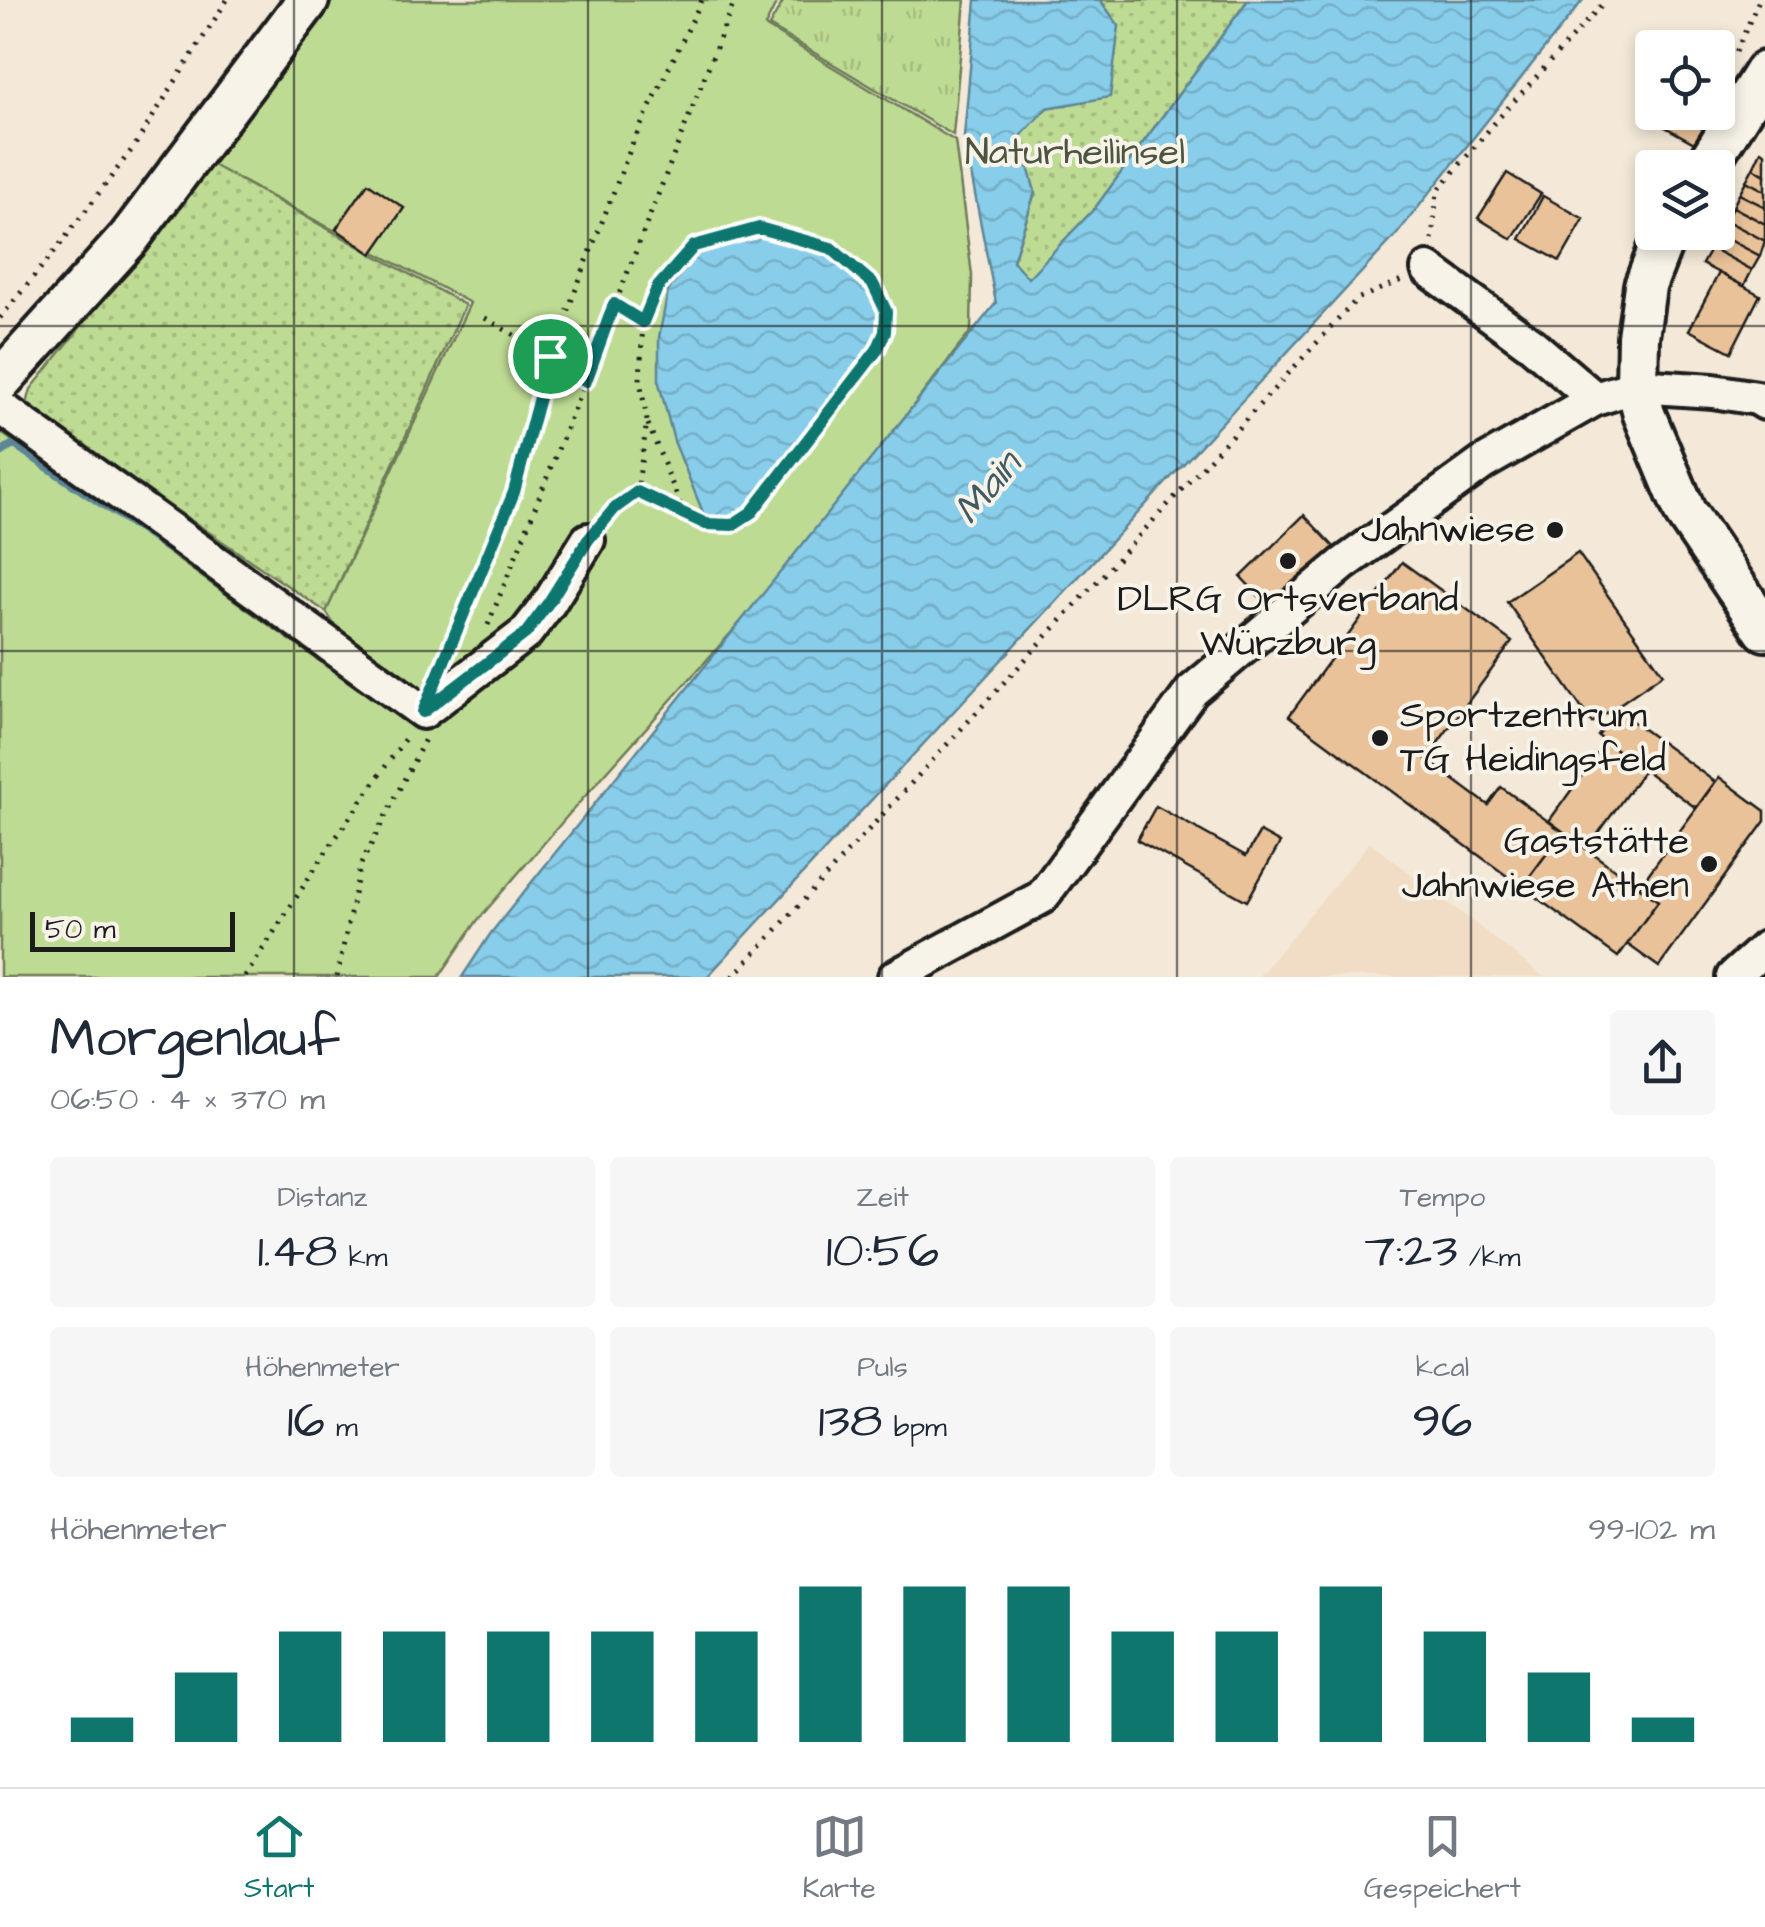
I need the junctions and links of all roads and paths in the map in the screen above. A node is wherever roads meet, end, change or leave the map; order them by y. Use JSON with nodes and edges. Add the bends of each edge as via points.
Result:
{"nodes":[{"id":1,"x":227,"y":0,"type":"edge"},
{"id":2,"x":308,"y":0,"type":"edge"},
{"id":3,"x":702,"y":0,"type":"edge"},
{"id":4,"x":735,"y":0,"type":"edge"},
{"id":5,"x":1606,"y":0,"type":"edge"},
{"id":6,"x":1758,"y":95,"type":"edge"},
{"id":7,"x":1718,"y":150,"type":"edge"},
{"id":8,"x":1659,"y":250,"type":"edge"},
{"id":9,"x":1428,"y":268,"type":"junction"},
{"id":10,"x":614,"y":304,"type":"junction"},
{"id":11,"x":0,"y":318,"type":"edge"},
{"id":12,"x":485,"y":318,"type":"dead end"},
{"id":13,"x":643,"y":322,"type":"junction"},
{"id":14,"x":550,"y":356,"type":"junction"},
{"id":15,"x":0,"y":381,"type":"edge"},
{"id":16,"x":586,"y":381,"type":"junction"},
{"id":17,"x":1637,"y":386,"type":"junction"},
{"id":18,"x":1595,"y":400,"type":"junction"},
{"id":19,"x":1765,"y":403,"type":"edge"},
{"id":20,"x":0,"y":407,"type":"edge"},
{"id":21,"x":646,"y":421,"type":"junction"},
{"id":22,"x":637,"y":492,"type":"junction"},
{"id":23,"x":683,"y":512,"type":"junction"},
{"id":24,"x":588,"y":540,"type":"joint"},
{"id":25,"x":1765,"y":630,"type":"edge"},
{"id":26,"x":481,"y":641,"type":"dead end"},
{"id":27,"x":446,"y":657,"type":"dead end"},
{"id":28,"x":423,"y":712,"type":"junction"},
{"id":29,"x":245,"y":977,"type":"edge"},
{"id":30,"x":337,"y":977,"type":"edge"},
{"id":31,"x":734,"y":977,"type":"edge"},
{"id":32,"x":895,"y":977,"type":"edge"}],
"edges":[{"from":1,"to":11,"type":"path","via":[[133,148]]},
{"from":2,"to":15,"type":"main road","via":[[129,238]]},
{"from":3,"to":14,"type":"path","via":[[633,142]]},
{"from":4,"to":10,"type":"path"},
{"from":5,"to":9,"type":"path","via":[[1436,192]]},
{"from":6,"to":7,"type":"main road"},
{"from":8,"to":17,"type":"main road","via":[[1645,286]]},
{"from":9,"to":18,"type":"street"},
{"from":9,"to":31,"type":"path","via":[[1357,299]]},
{"from":10,"to":13,"type":"path"},
{"from":10,"to":16,"type":"path"},
{"from":12,"to":14,"type":"path"},
{"from":13,"to":21,"type":"path"},
{"from":13,"to":23,"type":"path","via":[[657,288],[694,246],[759,228],[831,248],[873,284],[886,311],[877,350],[752,512],[732,525],[706,524]]},
{"from":14,"to":16,"type":"path"},
{"from":14,"to":27,"type":"path","via":[[514,492]]},
{"from":16,"to":26,"type":"path"},
{"from":17,"to":18,"type":"street"},
{"from":17,"to":19,"type":"street","via":[[1713,391]]},
{"from":17,"to":25,"type":"main road","via":[[1684,512]]},
{"from":18,"to":32,"type":"street","via":[[1483,463],[1343,564],[1192,691],[1042,896]]},
{"from":20,"to":28,"type":"street"},
{"from":21,"to":22,"type":"path"},
{"from":21,"to":23,"type":"path"},
{"from":22,"to":23,"type":"path"},
{"from":22,"to":24,"type":"path"},
{"from":24,"to":28,"type":"street","via":[[526,633]]},
{"from":28,"to":29,"type":"path"},
{"from":28,"to":30,"type":"path","via":[[425,740],[360,866]]}]}
